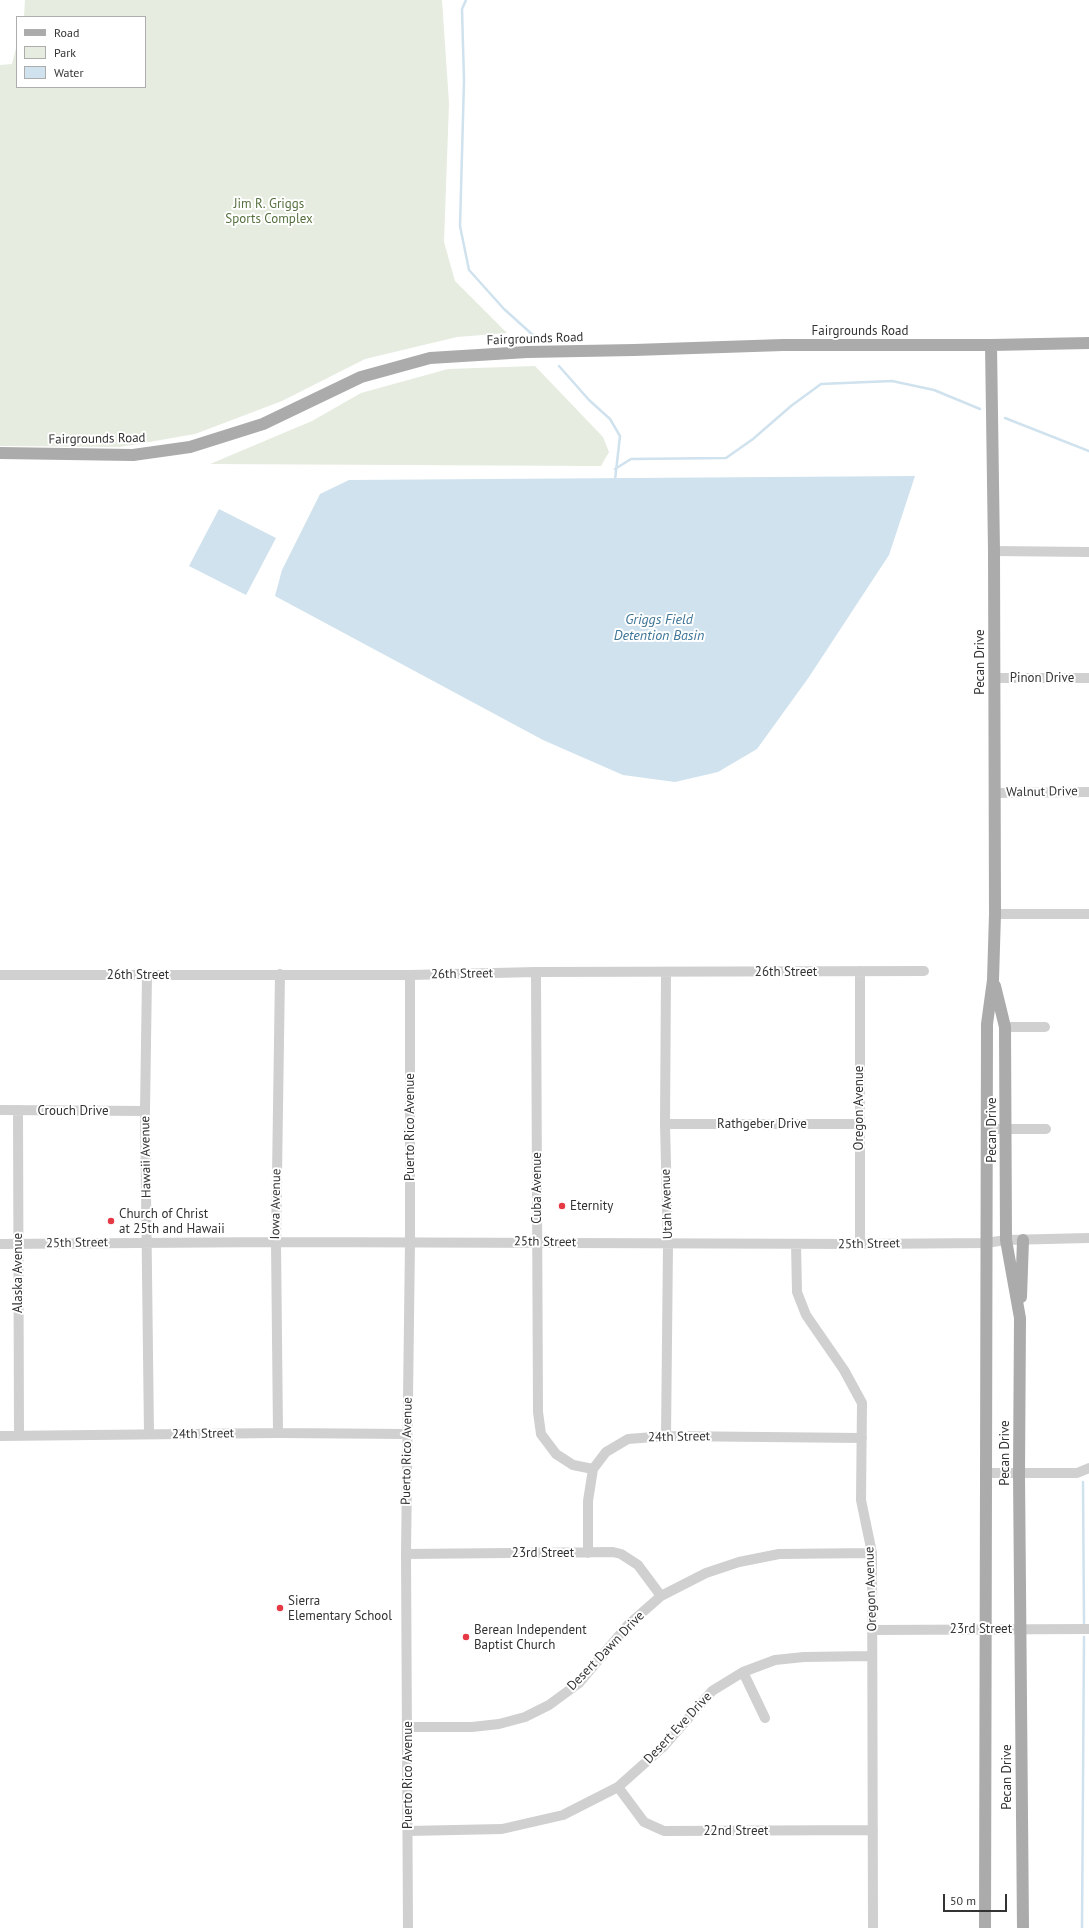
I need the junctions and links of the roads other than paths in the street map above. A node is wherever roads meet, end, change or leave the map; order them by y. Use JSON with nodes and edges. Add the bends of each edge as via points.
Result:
{"nodes":[{"id":1,"x":1089,"y":343,"type":"edge"},
{"id":2,"x":991,"y":345,"type":"junction"},
{"id":3,"x":0,"y":453,"type":"edge"},
{"id":4,"x":994,"y":551,"type":"junction"},
{"id":5,"x":1089,"y":552,"type":"edge"},
{"id":6,"x":995,"y":678,"type":"junction"},
{"id":7,"x":1089,"y":678,"type":"edge"},
{"id":8,"x":1089,"y":792,"type":"edge"},
{"id":9,"x":994,"y":793,"type":"junction"},
{"id":10,"x":995,"y":914,"type":"junction"},
{"id":11,"x":1089,"y":914,"type":"edge"},
{"id":12,"x":860,"y":971,"type":"junction"},
{"id":13,"x":924,"y":971,"type":"dead end"},
{"id":14,"x":536,"y":972,"type":"junction"},
{"id":15,"x":666,"y":973,"type":"junction"},
{"id":16,"x":280,"y":974,"type":"junction"},
{"id":17,"x":0,"y":975,"type":"edge"},
{"id":18,"x":147,"y":975,"type":"junction"},
{"id":19,"x":410,"y":975,"type":"junction"},
{"id":20,"x":993,"y":980,"type":"junction"},
{"id":21,"x":1005,"y":1027,"type":"junction"},
{"id":22,"x":1045,"y":1027,"type":"dead end"},
{"id":23,"x":0,"y":1110,"type":"edge"},
{"id":24,"x":18,"y":1110,"type":"junction"},
{"id":25,"x":145,"y":1111,"type":"junction"},
{"id":26,"x":665,"y":1124,"type":"junction"},
{"id":27,"x":859,"y":1124,"type":"junction"},
{"id":28,"x":986,"y":1129,"type":"junction"},
{"id":29,"x":1006,"y":1129,"type":"junction"},
{"id":30,"x":1046,"y":1129,"type":"dead end"},
{"id":31,"x":1089,"y":1238,"type":"edge"},
{"id":32,"x":1006,"y":1240,"type":"junction"},
{"id":33,"x":1023,"y":1240,"type":"junction"},
{"id":34,"x":147,"y":1242,"type":"junction"},
{"id":35,"x":276,"y":1242,"type":"junction"},
{"id":36,"x":410,"y":1242,"type":"junction"},
{"id":37,"x":538,"y":1242,"type":"junction"},
{"id":38,"x":986,"y":1243,"type":"junction"},
{"id":39,"x":0,"y":1244,"type":"edge"},
{"id":40,"x":18,"y":1244,"type":"junction"},
{"id":41,"x":668,"y":1244,"type":"junction"},
{"id":42,"x":796,"y":1244,"type":"junction"},
{"id":43,"x":860,"y":1244,"type":"junction"},
{"id":44,"x":1020,"y":1318,"type":"junction"},
{"id":45,"x":278,"y":1433,"type":"junction"},
{"id":46,"x":149,"y":1434,"type":"junction"},
{"id":47,"x":407,"y":1434,"type":"junction"},
{"id":48,"x":19,"y":1435,"type":"junction"},
{"id":49,"x":0,"y":1436,"type":"edge"},
{"id":50,"x":666,"y":1436,"type":"junction"},
{"id":51,"x":862,"y":1438,"type":"junction"},
{"id":52,"x":1089,"y":1468,"type":"edge"},
{"id":53,"x":593,"y":1469,"type":"junction"},
{"id":54,"x":986,"y":1473,"type":"junction"},
{"id":55,"x":1019,"y":1474,"type":"junction"},
{"id":56,"x":588,"y":1553,"type":"junction"},
{"id":57,"x":872,"y":1553,"type":"junction"},
{"id":58,"x":406,"y":1554,"type":"junction"},
{"id":59,"x":661,"y":1596,"type":"junction"},
{"id":60,"x":985,"y":1629,"type":"junction"},
{"id":61,"x":1020,"y":1629,"type":"junction"},
{"id":62,"x":1089,"y":1629,"type":"edge"},
{"id":63,"x":872,"y":1630,"type":"junction"},
{"id":64,"x":871,"y":1656,"type":"junction"},
{"id":65,"x":743,"y":1672,"type":"junction"},
{"id":66,"x":765,"y":1718,"type":"dead end"},
{"id":67,"x":408,"y":1727,"type":"junction"},
{"id":68,"x":618,"y":1788,"type":"junction"},
{"id":69,"x":873,"y":1830,"type":"junction"},
{"id":70,"x":408,"y":1831,"type":"junction"},
{"id":71,"x":408,"y":1928,"type":"edge"},
{"id":72,"x":873,"y":1928,"type":"edge"},
{"id":73,"x":985,"y":1928,"type":"edge"},
{"id":74,"x":1022,"y":1928,"type":"edge"}],
"edges":[{"from":1,"to":2,"type":"main road","name":"Fairgrounds Road"},
{"from":2,"to":3,"type":"main road","name":"Fairgrounds Road","via":[[783,345],[527,352],[430,358],[361,377],[263,424],[190,448],[133,455]]},
{"from":2,"to":4,"type":"main road","name":"Pecan Drive"},
{"from":4,"to":5,"type":"street"},
{"from":4,"to":6,"type":"main road","name":"Pecan Drive"},
{"from":6,"to":7,"type":"street","name":"Pinon Drive"},
{"from":6,"to":9,"type":"main road","name":"Pecan Drive"},
{"from":8,"to":9,"type":"street","name":"Walnut Drive"},
{"from":9,"to":10,"type":"main road","name":"Pecan Drive"},
{"from":10,"to":11,"type":"street"},
{"from":10,"to":20,"type":"main road","name":"Pecan Drive"},
{"from":12,"to":13,"type":"street","name":"26th Street"},
{"from":12,"to":15,"type":"street","name":"26th Street"},
{"from":12,"to":27,"type":"street","name":"Oregon Avenue"},
{"from":14,"to":15,"type":"street","name":"26th Street"},
{"from":14,"to":19,"type":"street","name":"26th Street"},
{"from":14,"to":37,"type":"street","name":"Cuba Avenue"},
{"from":15,"to":26,"type":"street","name":"Utah Avenue"},
{"from":16,"to":18,"type":"street","name":"26th Street"},
{"from":16,"to":19,"type":"street","name":"26th Street"},
{"from":16,"to":35,"type":"street","name":"Iowa Avenue"},
{"from":17,"to":18,"type":"street","name":"26th Street"},
{"from":18,"to":25,"type":"street","name":"Hawaii Avenue"},
{"from":19,"to":36,"type":"street","name":"Puerto Rico Avenue"},
{"from":20,"to":21,"type":"main road","name":"Pecan Drive"},
{"from":20,"to":28,"type":"main road","name":"Pecan Drive","via":[[987,1024]]},
{"from":21,"to":22,"type":"street"},
{"from":21,"to":29,"type":"main road","name":"Pecan Drive"},
{"from":23,"to":24,"type":"street","name":"Crouch Drive"},
{"from":24,"to":25,"type":"street","name":"Crouch Drive"},
{"from":24,"to":40,"type":"street","name":"Alaska Avenue"},
{"from":25,"to":34,"type":"street","name":"Hawaii Avenue"},
{"from":26,"to":27,"type":"street","name":"Rathgeber Drive"},
{"from":26,"to":41,"type":"street","name":"Utah Avenue"},
{"from":27,"to":43,"type":"street","name":"Oregon Avenue"},
{"from":28,"to":29,"type":"street"},
{"from":28,"to":38,"type":"main road","name":"Pecan Drive"},
{"from":29,"to":30,"type":"street"},
{"from":29,"to":32,"type":"main road","name":"Pecan Drive"},
{"from":31,"to":33,"type":"street","name":"25th Street"},
{"from":32,"to":33,"type":"street","name":"25th Street"},
{"from":32,"to":38,"type":"street","name":"25th Street"},
{"from":32,"to":44,"type":"main road","name":"Pecan Drive"},
{"from":33,"to":44,"type":"main road"},
{"from":34,"to":35,"type":"street","name":"25th Street"},
{"from":34,"to":40,"type":"street","name":"25th Street"},
{"from":34,"to":46,"type":"street","name":"Hawaii Avenue"},
{"from":35,"to":36,"type":"street","name":"25th Street"},
{"from":35,"to":45,"type":"street","name":"Iowa Avenue"},
{"from":36,"to":37,"type":"street","name":"25th Street"},
{"from":36,"to":47,"type":"street","name":"Puerto Rico Avenue"},
{"from":37,"to":41,"type":"street","name":"25th Street"},
{"from":37,"to":53,"type":"street","name":"Cuba Avenue","via":[[538,1412],[541,1434],[556,1454],[573,1465]]},
{"from":38,"to":43,"type":"street","name":"25th Street"},
{"from":38,"to":54,"type":"main road","name":"Pecan Drive"},
{"from":39,"to":40,"type":"street","name":"25th Street"},
{"from":40,"to":48,"type":"street","name":"Alaska Avenue"},
{"from":41,"to":42,"type":"street","name":"25th Street"},
{"from":41,"to":50,"type":"street","name":"Utah Avenue"},
{"from":42,"to":43,"type":"street","name":"25th Street"},
{"from":42,"to":51,"type":"street","name":"Oregon Avenue","via":[[797,1292],[806,1315],[844,1370],[862,1403]]},
{"from":44,"to":55,"type":"main road","name":"Pecan Drive"},
{"from":45,"to":46,"type":"street","name":"24th Street"},
{"from":45,"to":47,"type":"street","name":"24th Street"},
{"from":46,"to":48,"type":"street","name":"24th Street"},
{"from":47,"to":58,"type":"street","name":"Puerto Rico Avenue"},
{"from":48,"to":49,"type":"street","name":"24th Street"},
{"from":50,"to":51,"type":"street","name":"24th Street"},
{"from":50,"to":53,"type":"street","name":"24th Street","via":[[628,1439],[606,1452]]},
{"from":51,"to":57,"type":"street","name":"Oregon Avenue","via":[[861,1500]]},
{"from":52,"to":55,"type":"street","via":[[1077,1473]]},
{"from":53,"to":56,"type":"street","name":"24th Street","via":[[588,1501]]},
{"from":54,"to":55,"type":"street"},
{"from":54,"to":60,"type":"main road","name":"Pecan Drive"},
{"from":55,"to":61,"type":"main road","name":"Pecan Drive"},
{"from":56,"to":58,"type":"street","name":"23rd Street"},
{"from":56,"to":59,"type":"street","name":"23rd Street","via":[[613,1552],[638,1564]]},
{"from":57,"to":59,"type":"street","name":"Desert Dawn Drive","via":[[779,1554],[739,1562],[706,1573]]},
{"from":57,"to":63,"type":"street","name":"Oregon Avenue"},
{"from":58,"to":67,"type":"street","name":"Puerto Rico Avenue"},
{"from":59,"to":67,"type":"street","name":"Desert Dawn Drive","via":[[628,1625],[579,1683],[549,1705],[525,1717],[499,1724],[472,1727]]},
{"from":60,"to":61,"type":"street","name":"23rd Street"},
{"from":60,"to":63,"type":"street","name":"23rd Street"},
{"from":60,"to":73,"type":"main road","name":"Pecan Drive"},
{"from":61,"to":62,"type":"street","name":"23rd Street"},
{"from":61,"to":74,"type":"main road","name":"Pecan Drive"},
{"from":63,"to":64,"type":"street","name":"Oregon Avenue"},
{"from":64,"to":65,"type":"street","name":"Desert Eve Drive","via":[[774,1660]]},
{"from":64,"to":69,"type":"street","name":"Oregon Avenue"},
{"from":65,"to":66,"type":"street"},
{"from":65,"to":68,"type":"street","name":"Desert Eve Drive","via":[[712,1691],[664,1746]]},
{"from":67,"to":70,"type":"street","name":"Puerto Rico Avenue"},
{"from":68,"to":69,"type":"street","name":"22nd Street","via":[[644,1822],[664,1831]]},
{"from":68,"to":70,"type":"street","name":"Desert Eve Drive","via":[[563,1815],[502,1829]]},
{"from":69,"to":72,"type":"street","name":"Oregon Avenue"},
{"from":70,"to":71,"type":"street","name":"Puerto Rico Avenue"}]}
